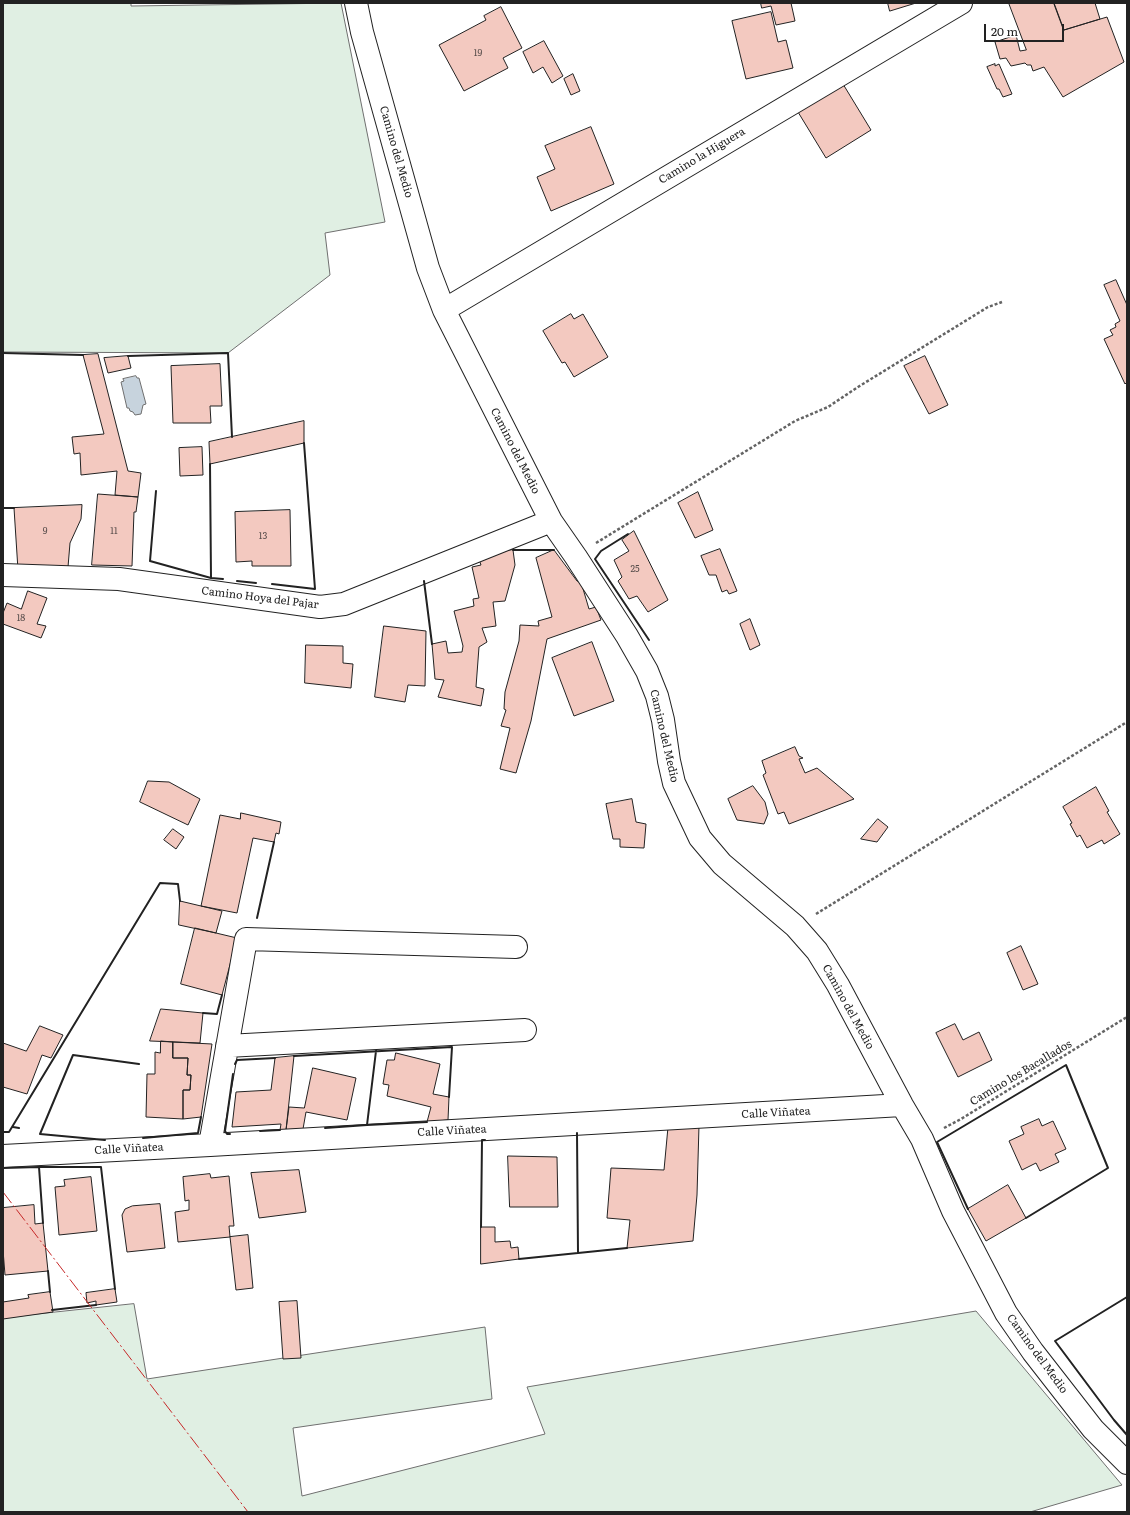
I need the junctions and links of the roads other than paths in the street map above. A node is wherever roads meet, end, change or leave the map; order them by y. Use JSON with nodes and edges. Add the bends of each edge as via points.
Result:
{"nodes":[{"id":1,"x":356,"y":3,"type":"edge"},
{"id":2,"x":961,"y":3,"type":"edge"},
{"id":3,"x":444,"y":310,"type":"junction"},
{"id":4,"x":551,"y":521,"type":"junction"},
{"id":5,"x":3,"y":575,"type":"edge"},
{"id":6,"x":516,"y":947,"type":"dead end"},
{"id":7,"x":525,"y":1030,"type":"dead end"},
{"id":8,"x":227,"y":1046,"type":"junction"},
{"id":9,"x":902,"y":1105,"type":"junction"},
{"id":10,"x":210,"y":1145,"type":"junction"},
{"id":11,"x":3,"y":1156,"type":"edge"},
{"id":12,"x":1127,"y":1463,"type":"edge"}],
"edges":[{"from":1,"to":3,"type":"street","name":"Camino del Medio","via":[[426,261]]},
{"from":2,"to":3,"type":"street","name":"Camino la Higuera"},
{"from":3,"to":4,"type":"street","name":"Camino del Medio"},
{"from":4,"to":5,"type":"street","name":"Camino Hoya del Pajar","via":[[344,604],[320,607],[118,579]]},
{"from":4,"to":9,"type":"street","name":"Camino del Medio","via":[[627,636],[647,671],[663,720],[668,761],[674,783],[700,838],[722,864],[795,926],[817,951]]},
{"from":6,"to":8,"type":"street","via":[[246,939]]},
{"from":7,"to":8,"type":"street"},
{"from":8,"to":10,"type":"street"},
{"from":9,"to":10,"type":"street","name":"Calle Viñatea"},
{"from":9,"to":12,"type":"street","name":"Camino del Medio","via":[[922,1139],[953,1211],[1006,1313],[1093,1429]]},
{"from":10,"to":11,"type":"street","name":"Calle Viñatea"}]}
